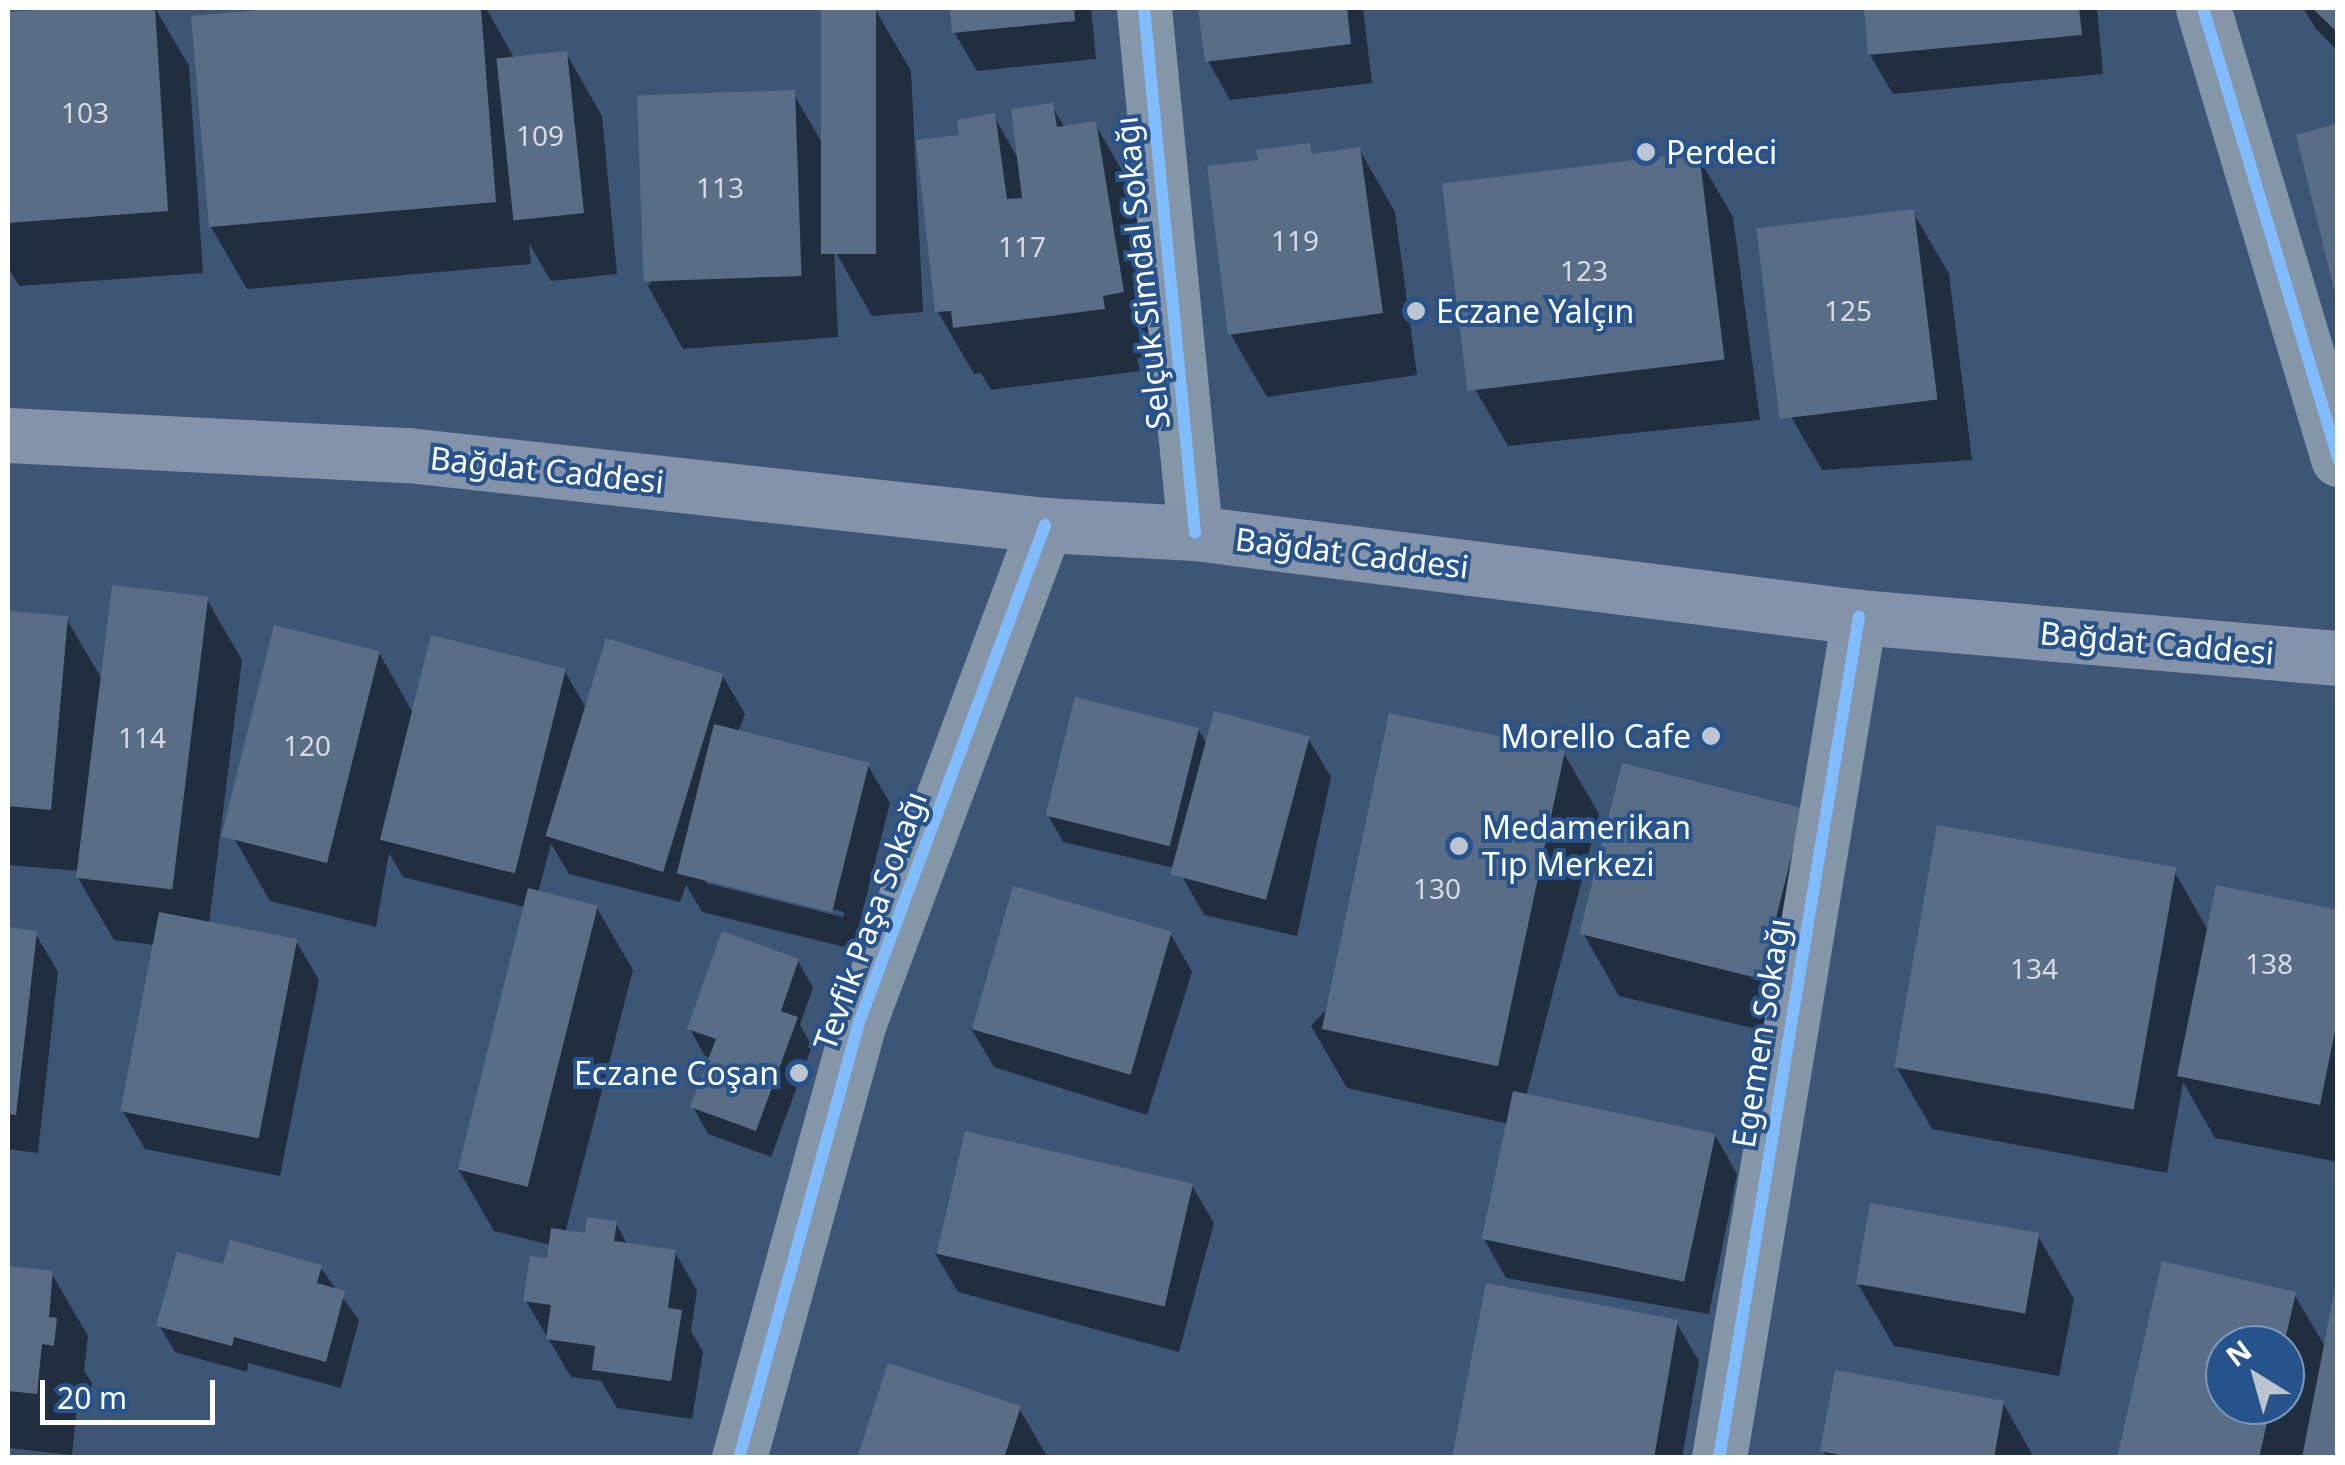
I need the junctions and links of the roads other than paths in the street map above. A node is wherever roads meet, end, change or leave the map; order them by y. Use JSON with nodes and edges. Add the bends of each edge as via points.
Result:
{"nodes":[{"id":1,"x":1144,"y":8,"type":"edge"},
{"id":2,"x":2203,"y":8,"type":"edge"},
{"id":3,"x":2230,"y":8,"type":"edge"},
{"id":4,"x":2338,"y":363,"type":"edge"},
{"id":5,"x":8,"y":434,"type":"edge"},
{"id":6,"x":2338,"y":458,"type":"edge"},
{"id":7,"x":1044,"y":525,"type":"junction"},
{"id":8,"x":1195,"y":534,"type":"junction"},
{"id":9,"x":1860,"y":617,"type":"junction"},
{"id":10,"x":2338,"y":658,"type":"edge"},
{"id":11,"x":739,"y":1458,"type":"edge"},
{"id":12,"x":1720,"y":1458,"type":"edge"}],
"edges":[{"from":1,"to":8,"type":"street","name":"Selçuk Simdal Sokağı"},
{"from":2,"to":6,"type":"street"},
{"from":3,"to":4,"type":"street"},
{"from":5,"to":7,"type":"main road","name":"Bağdat Caddesi","via":[[408,455]]},
{"from":7,"to":8,"type":"main road","name":"Bağdat Caddesi"},
{"from":7,"to":11,"type":"street","name":"Tevfik Paşa Sokağı","via":[[858,1025]]},
{"from":8,"to":9,"type":"main road","name":"Bağdat Caddesi"},
{"from":9,"to":10,"type":"main road","name":"Bağdat Caddesi"},
{"from":9,"to":12,"type":"street","name":"Egemen Sokağı"}]}
